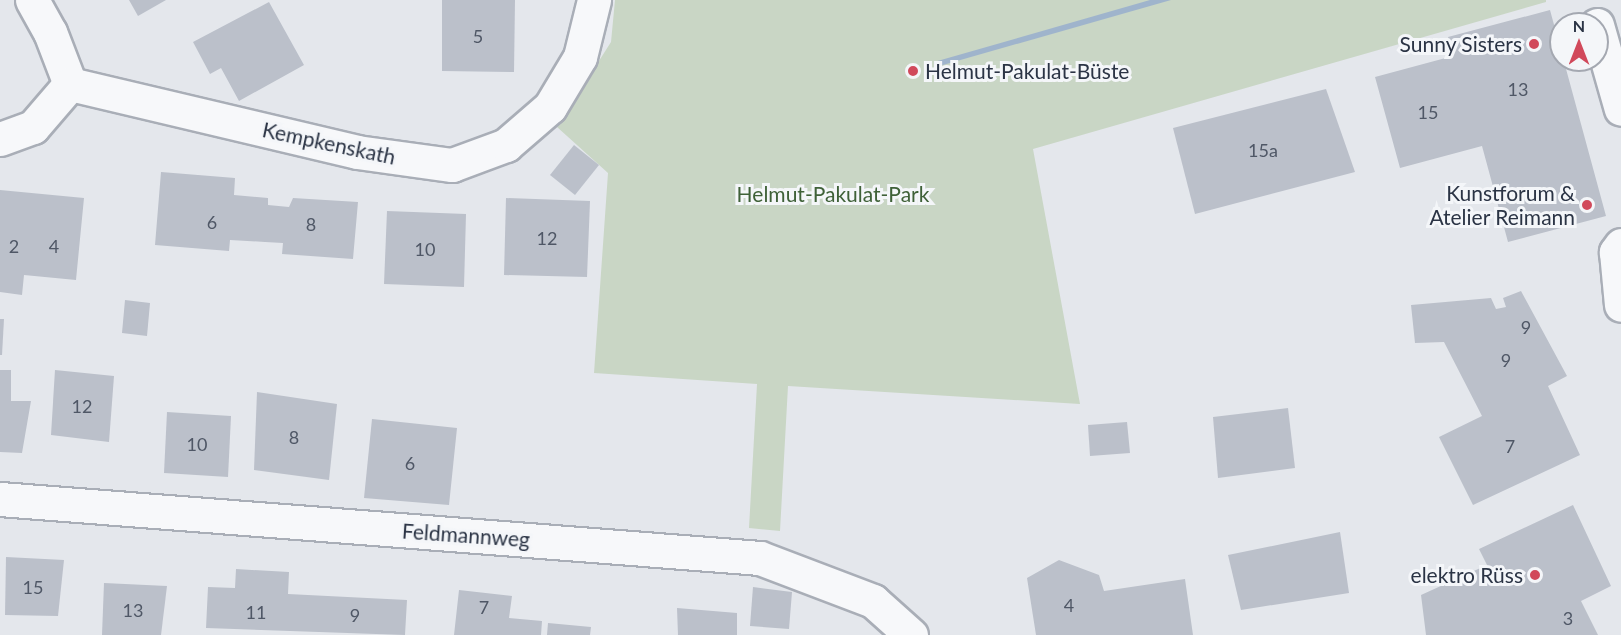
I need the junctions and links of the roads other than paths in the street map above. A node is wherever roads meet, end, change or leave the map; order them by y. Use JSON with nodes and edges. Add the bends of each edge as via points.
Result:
{"nodes":[{"id":1,"x":32,"y":0,"type":"edge"},
{"id":2,"x":594,"y":0,"type":"edge"},
{"id":3,"x":1609,"y":66,"type":"edge"},
{"id":4,"x":70,"y":84,"type":"junction"},
{"id":5,"x":1621,"y":109,"type":"edge"},
{"id":6,"x":0,"y":139,"type":"edge"},
{"id":7,"x":1621,"y":245,"type":"edge"},
{"id":8,"x":1621,"y":305,"type":"edge"},
{"id":9,"x":0,"y":499,"type":"edge"},
{"id":10,"x":911,"y":635,"type":"edge"}],
"edges":[{"from":1,"to":4,"type":"street","via":[[50,32]]},
{"from":2,"to":4,"type":"street","name":"Kempkenskath","via":[[580,57],[550,107],[506,145],[452,165],[357,152]]},
{"from":3,"to":5,"type":"street"},
{"from":4,"to":6,"type":"street","via":[[33,127]]},
{"from":7,"to":8,"type":"street","via":[[1616,252]]},
{"from":9,"to":10,"type":"street","name":"Feldmannweg","via":[[760,558],[873,601]]}]}
